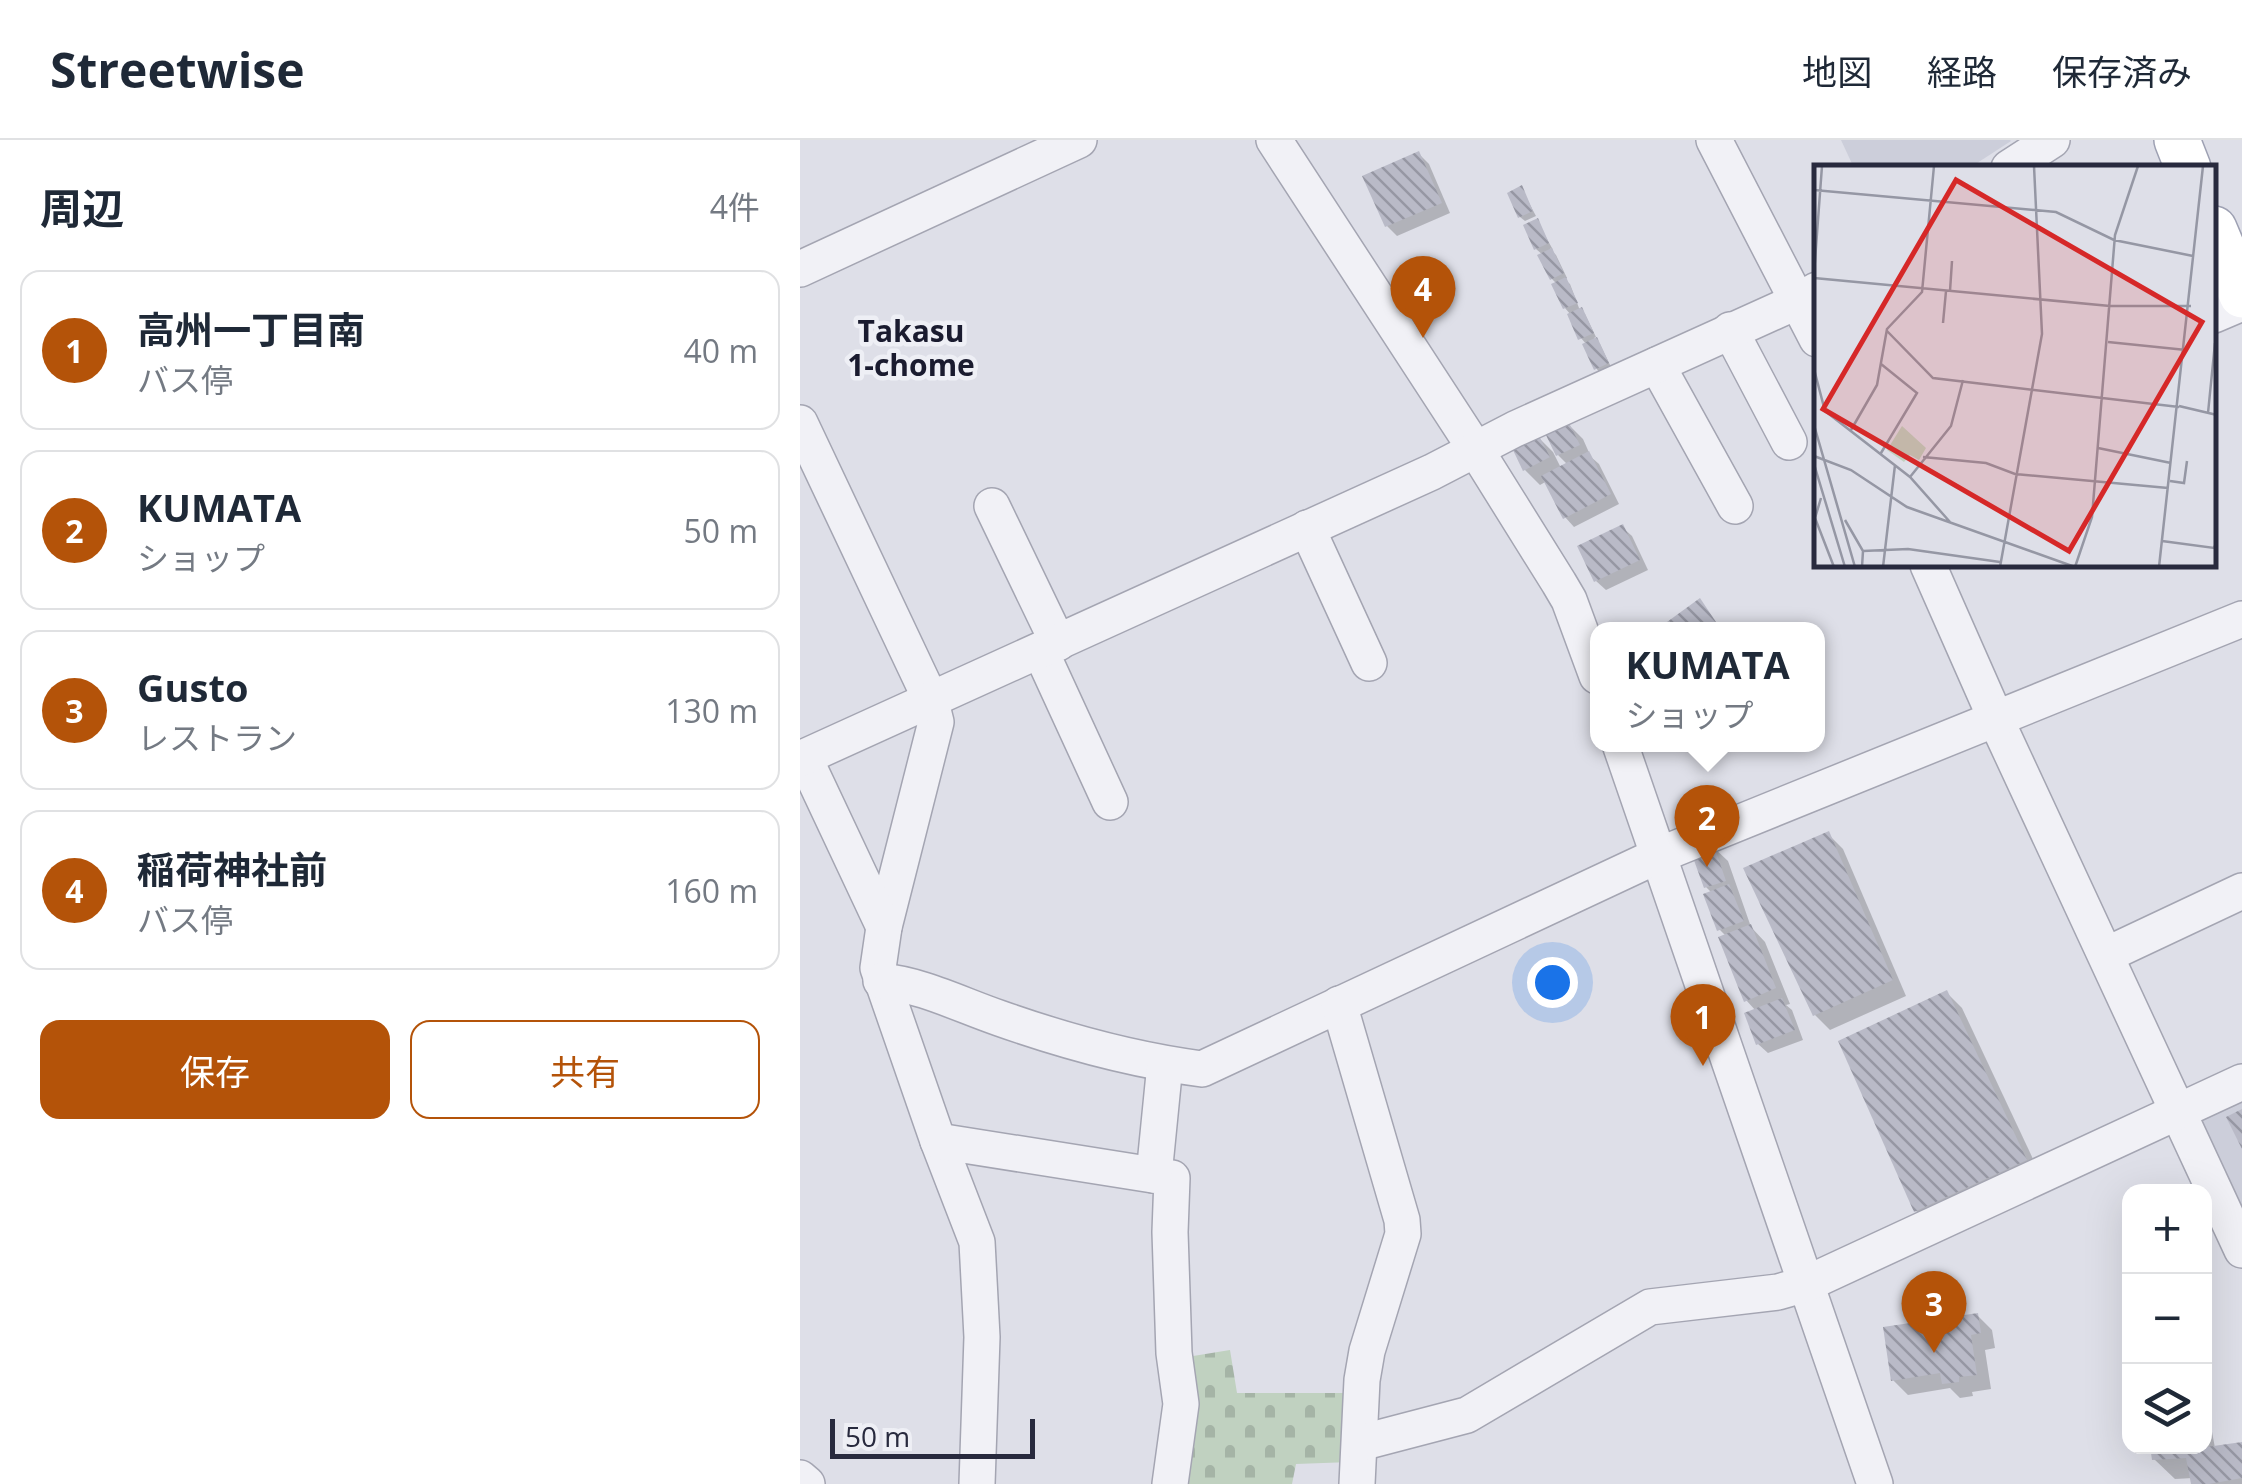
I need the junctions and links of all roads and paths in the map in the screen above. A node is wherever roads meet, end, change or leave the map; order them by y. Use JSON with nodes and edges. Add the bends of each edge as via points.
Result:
{"nodes":[{"id":1,"x":1079,"y":140,"type":"edge"},
{"id":2,"x":1274,"y":140,"type":"edge"},
{"id":3,"x":1714,"y":140,"type":"edge"},
{"id":4,"x":2052,"y":140,"type":"edge"},
{"id":5,"x":2176,"y":140,"type":"edge"},
{"id":6,"x":2014,"y":165,"type":"edge"},
{"id":7,"x":2187,"y":165,"type":"edge"},
{"id":8,"x":2227,"y":242,"type":"edge"},
{"id":9,"x":800,"y":268,"type":"edge"},
{"id":10,"x":1807,"y":295,"type":"edge"},
{"id":11,"x":2242,"y":295,"type":"edge"},
{"id":12,"x":2242,"y":303,"type":"edge"},
{"id":13,"x":2217,"y":314,"type":"edge"},
{"id":14,"x":1814,"y":326,"type":"edge"},
{"id":15,"x":1730,"y":330,"type":"junction"},
{"id":16,"x":1657,"y":365,"type":"junction"},
{"id":17,"x":800,"y":423,"type":"edge"},
{"id":18,"x":1789,"y":442,"type":"dead end"},
{"id":19,"x":1476,"y":450,"type":"junction"},
{"id":20,"x":992,"y":506,"type":"dead end"},
{"id":21,"x":1735,"y":506,"type":"dead end"},
{"id":22,"x":1308,"y":528,"type":"junction"},
{"id":23,"x":1929,"y":568,"type":"edge"},
{"id":24,"x":2242,"y":619,"type":"edge"},
{"id":25,"x":1050,"y":647,"type":"junction"},
{"id":26,"x":1590,"y":658,"type":"edge"},
{"id":27,"x":1369,"y":663,"type":"dead end"},
{"id":28,"x":930,"y":698,"type":"junction"},
{"id":29,"x":1995,"y":718,"type":"junction"},
{"id":30,"x":1623,"y":752,"type":"edge"},
{"id":31,"x":802,"y":758,"type":"edge"},
{"id":32,"x":1110,"y":802,"type":"dead end"},
{"id":33,"x":1658,"y":856,"type":"junction"},
{"id":34,"x":2242,"y":891,"type":"edge"},
{"id":35,"x":884,"y":927,"type":"junction"},
{"id":36,"x":2106,"y":955,"type":"junction"},
{"id":37,"x":881,"y":981,"type":"junction"},
{"id":38,"x":1340,"y":1004,"type":"junction"},
{"id":39,"x":1165,"y":1064,"type":"junction"},
{"id":40,"x":2242,"y":1082,"type":"edge"},
{"id":41,"x":2178,"y":1111,"type":"junction"},
{"id":42,"x":938,"y":1140,"type":"junction"},
{"id":43,"x":1154,"y":1174,"type":"junction"},
{"id":44,"x":2242,"y":1250,"type":"edge"},
{"id":45,"x":1806,"y":1284,"type":"junction"},
{"id":46,"x":1360,"y":1442,"type":"junction"},
{"id":47,"x":800,"y":1478,"type":"edge"},
{"id":48,"x":807,"y":1484,"type":"edge"},
{"id":49,"x":976,"y":1484,"type":"edge"},
{"id":50,"x":1170,"y":1484,"type":"edge"},
{"id":51,"x":1357,"y":1484,"type":"edge"},
{"id":52,"x":1874,"y":1484,"type":"edge"}],
"edges":[{"from":1,"to":9,"type":"street"},
{"from":2,"to":19,"type":"street"},
{"from":3,"to":10,"type":"street"},
{"from":4,"to":6,"type":"street"},
{"from":5,"to":7,"type":"main road"},
{"from":8,"to":11,"type":"main road"},
{"from":10,"to":14,"type":"street"},
{"from":10,"to":15,"type":"street"},
{"from":12,"to":13,"type":"street"},
{"from":15,"to":16,"type":"street"},
{"from":15,"to":18,"type":"street"},
{"from":16,"to":19,"type":"street"},
{"from":16,"to":21,"type":"street"},
{"from":17,"to":28,"type":"street"},
{"from":19,"to":22,"type":"street"},
{"from":19,"to":26,"type":"street","via":[[1568,600]]},
{"from":20,"to":25,"type":"street"},
{"from":22,"to":25,"type":"street"},
{"from":22,"to":27,"type":"street"},
{"from":23,"to":29,"type":"street"},
{"from":24,"to":29,"type":"street"},
{"from":25,"to":28,"type":"street"},
{"from":25,"to":32,"type":"street"},
{"from":28,"to":31,"type":"street"},
{"from":28,"to":35,"type":"street","via":[[936,722]]},
{"from":29,"to":33,"type":"street"},
{"from":29,"to":36,"type":"street"},
{"from":30,"to":33,"type":"street"},
{"from":31,"to":35,"type":"street"},
{"from":33,"to":38,"type":"street"},
{"from":33,"to":45,"type":"street"},
{"from":34,"to":36,"type":"street"},
{"from":35,"to":37,"type":"street"},
{"from":36,"to":41,"type":"street"},
{"from":37,"to":39,"type":"street"},
{"from":37,"to":42,"type":"street"},
{"from":38,"to":39,"type":"street","via":[[1202,1069]]},
{"from":38,"to":46,"type":"street","via":[[1403,1234],[1367,1351]]},
{"from":39,"to":43,"type":"street"},
{"from":40,"to":41,"type":"street"},
{"from":41,"to":44,"type":"street"},
{"from":41,"to":45,"type":"street"},
{"from":42,"to":43,"type":"street"},
{"from":42,"to":49,"type":"street","via":[[977,1242],[982,1336]]},
{"from":43,"to":50,"type":"street","via":[[1172,1178],[1181,1404]]},
{"from":45,"to":46,"type":"street","via":[[1650,1306],[1467,1414]]},
{"from":45,"to":52,"type":"street"},
{"from":46,"to":51,"type":"street"},
{"from":47,"to":48,"type":"street"}]}
